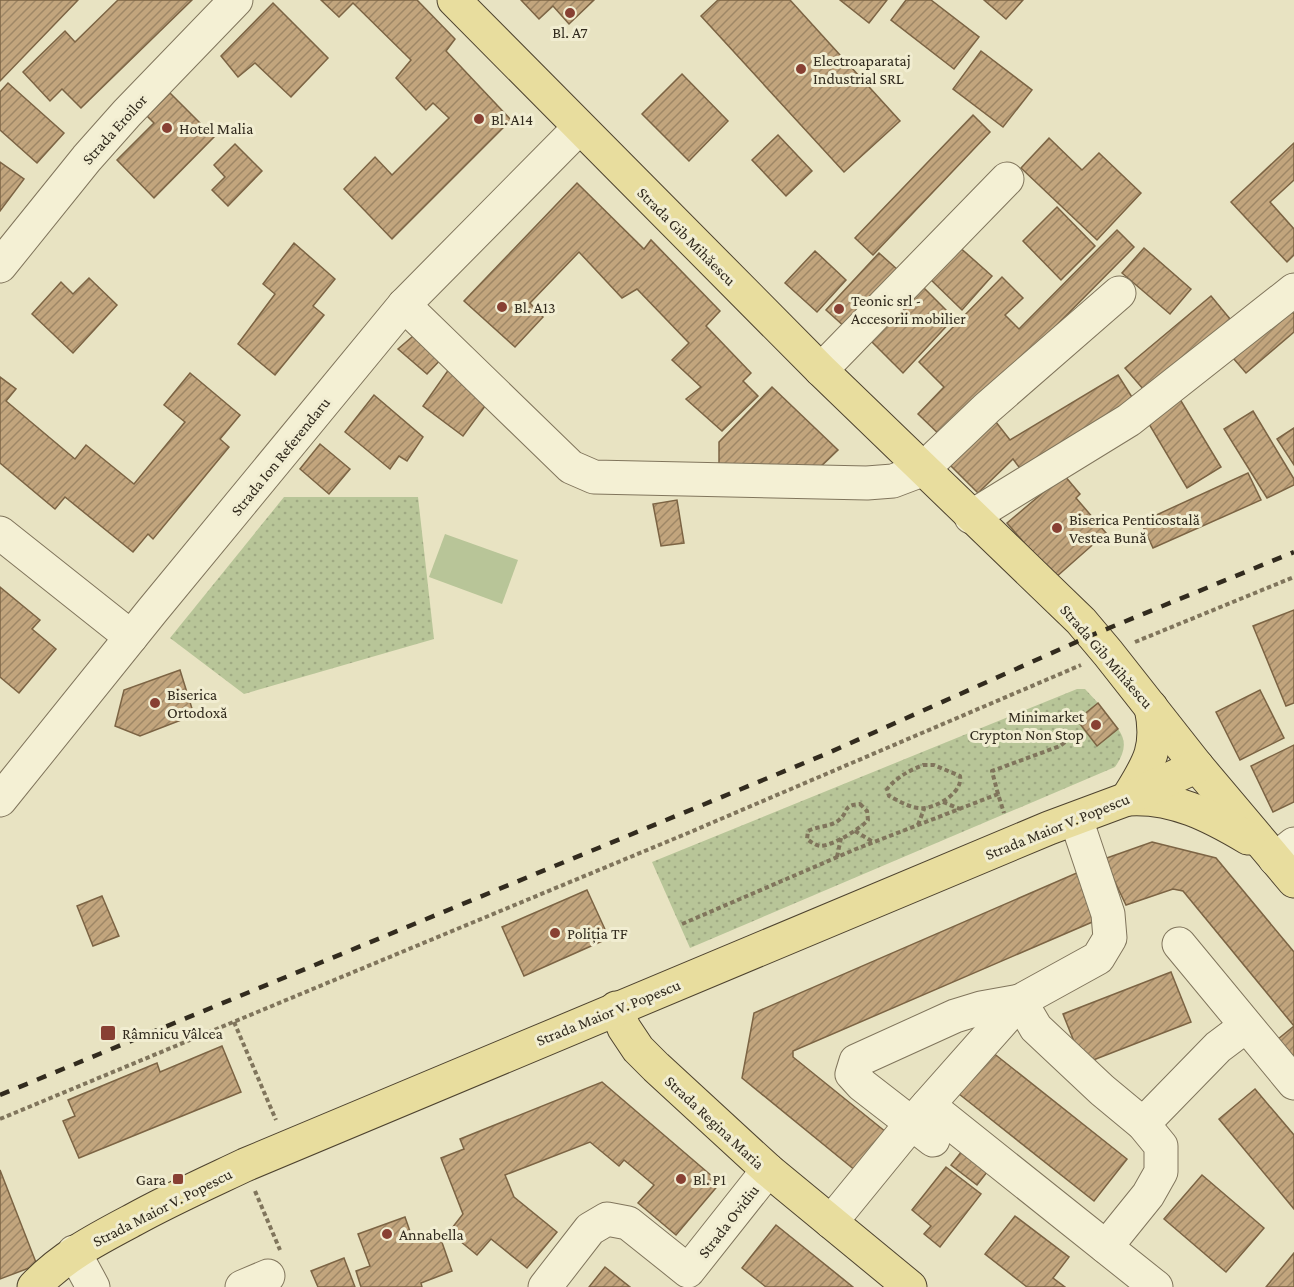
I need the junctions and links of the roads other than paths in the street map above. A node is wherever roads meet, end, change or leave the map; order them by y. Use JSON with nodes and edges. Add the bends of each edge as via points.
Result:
{"nodes":[{"id":1,"x":236,"y":0,"type":"edge"},
{"id":2,"x":454,"y":0,"type":"edge"},
{"id":3,"x":579,"y":128,"type":"junction"},
{"id":4,"x":1007,"y":179,"type":"dead end"},
{"id":5,"x":0,"y":266,"type":"edge"},
{"id":6,"x":1294,"y":290,"type":"edge"},
{"id":7,"x":1119,"y":293,"type":"dead end"},
{"id":8,"x":404,"y":305,"type":"junction"},
{"id":9,"x":821,"y":370,"type":"junction"},
{"id":10,"x":922,"y":470,"type":"junction"},
{"id":11,"x":971,"y":517,"type":"junction"},
{"id":12,"x":0,"y":533,"type":"edge"},
{"id":13,"x":131,"y":637,"type":"junction"},
{"id":14,"x":1151,"y":707,"type":"junction"},
{"id":15,"x":1197,"y":766,"type":"junction"},
{"id":16,"x":1127,"y":799,"type":"junction"},
{"id":17,"x":0,"y":800,"type":"edge"},
{"id":18,"x":1076,"y":819,"type":"junction"},
{"id":19,"x":1282,"y":858,"type":"edge"},
{"id":20,"x":1179,"y":944,"type":"dead end"},
{"id":21,"x":1020,"y":1001,"type":"junction"},
{"id":22,"x":616,"y":1008,"type":"junction"},
{"id":23,"x":1246,"y":1026,"type":"junction"},
{"id":24,"x":1294,"y":1083,"type":"edge"},
{"id":25,"x":924,"y":1123,"type":"junction"},
{"id":26,"x":1143,"y":1124,"type":"junction"},
{"id":27,"x":768,"y":1170,"type":"junction"},
{"id":28,"x":831,"y":1222,"type":"junction"},
{"id":29,"x":1106,"y":1247,"type":"junction"},
{"id":30,"x":74,"y":1252,"type":"junction"},
{"id":31,"x":698,"y":1279,"type":"edge"},
{"id":32,"x":34,"y":1287,"type":"edge"},
{"id":33,"x":93,"y":1287,"type":"edge"},
{"id":34,"x":545,"y":1287,"type":"edge"},
{"id":35,"x":910,"y":1287,"type":"edge"},
{"id":36,"x":1156,"y":1287,"type":"edge"}],
"edges":[{"from":1,"to":5,"type":"street","name":"Strada Eroilor","via":[[87,158]]},
{"from":2,"to":3,"type":"main road","name":"Strada Gib Mihăescu"},
{"from":3,"to":8,"type":"street","name":"Strada Ion Referendaru"},
{"from":3,"to":9,"type":"main road","name":"Strada Gib Mihăescu"},
{"from":4,"to":9,"type":"street"},
{"from":6,"to":11,"type":"street","via":[[1129,420]]},
{"from":7,"to":10,"type":"street"},
{"from":8,"to":10,"type":"street","via":[[571,467],[594,477],[867,483],[893,481]]},
{"from":8,"to":13,"type":"street","name":"Strada Ion Referendaru"},
{"from":9,"to":10,"type":"main road","name":"Strada Gib Mihăescu"},
{"from":10,"to":11,"type":"main road","name":"Strada Gib Mihăescu"},
{"from":11,"to":14,"type":"main road","name":"Strada Gib Mihăescu","via":[[1081,621]]},
{"from":12,"to":13,"type":"street"},
{"from":13,"to":17,"type":"street","name":"Strada Ion Referendaru"},
{"from":14,"to":15,"type":"main road","name":"Strada Gib Mihăescu"},
{"from":14,"to":16,"type":"main road","via":[[1155,723],[1153,751]]},
{"from":15,"to":16,"type":"main road","name":"Strada Maior V. Popescu"},
{"from":15,"to":19,"type":"main road","name":"Strada Gib Mihăescu"},
{"from":16,"to":18,"type":"main road","name":"Strada Maior V. Popescu"},
{"from":16,"to":19,"type":"main road","via":[[1168,801],[1193,809]]},
{"from":18,"to":21,"type":"street","via":[[1108,914],[1110,938],[1098,958]]},
{"from":18,"to":22,"type":"main road","name":"Strada Maior V. Popescu"},
{"from":20,"to":23,"type":"street"},
{"from":21,"to":25,"type":"street"},
{"from":21,"to":25,"type":"street","via":[[955,1016],[856,1061],[852,1074],[862,1085]]},
{"from":21,"to":26,"type":"street","via":[[1036,1028]]},
{"from":22,"to":27,"type":"main road","name":"Strada Regina Maria","via":[[638,1048]]},
{"from":22,"to":30,"type":"main road","name":"Strada Maior V. Popescu","via":[[244,1165]]},
{"from":23,"to":24,"type":"street"},
{"from":23,"to":26,"type":"street","via":[[1218,1047]]},
{"from":25,"to":28,"type":"street"},
{"from":25,"to":29,"type":"street"},
{"from":26,"to":29,"type":"street","via":[[1161,1146],[1161,1172],[1148,1195]]},
{"from":27,"to":28,"type":"main road","name":"Strada Regina Maria"},
{"from":27,"to":31,"type":"street","name":"Strada Ovidiu"},
{"from":28,"to":35,"type":"main road","name":"Strada Regina Maria"},
{"from":29,"to":36,"type":"street"},
{"from":30,"to":32,"type":"main road","name":"Strada Maior V. Popescu"},
{"from":30,"to":33,"type":"street"},
{"from":31,"to":34,"type":"street","name":"Strada Ovidiu","via":[[628,1223],[607,1219],[590,1230]]}]}
